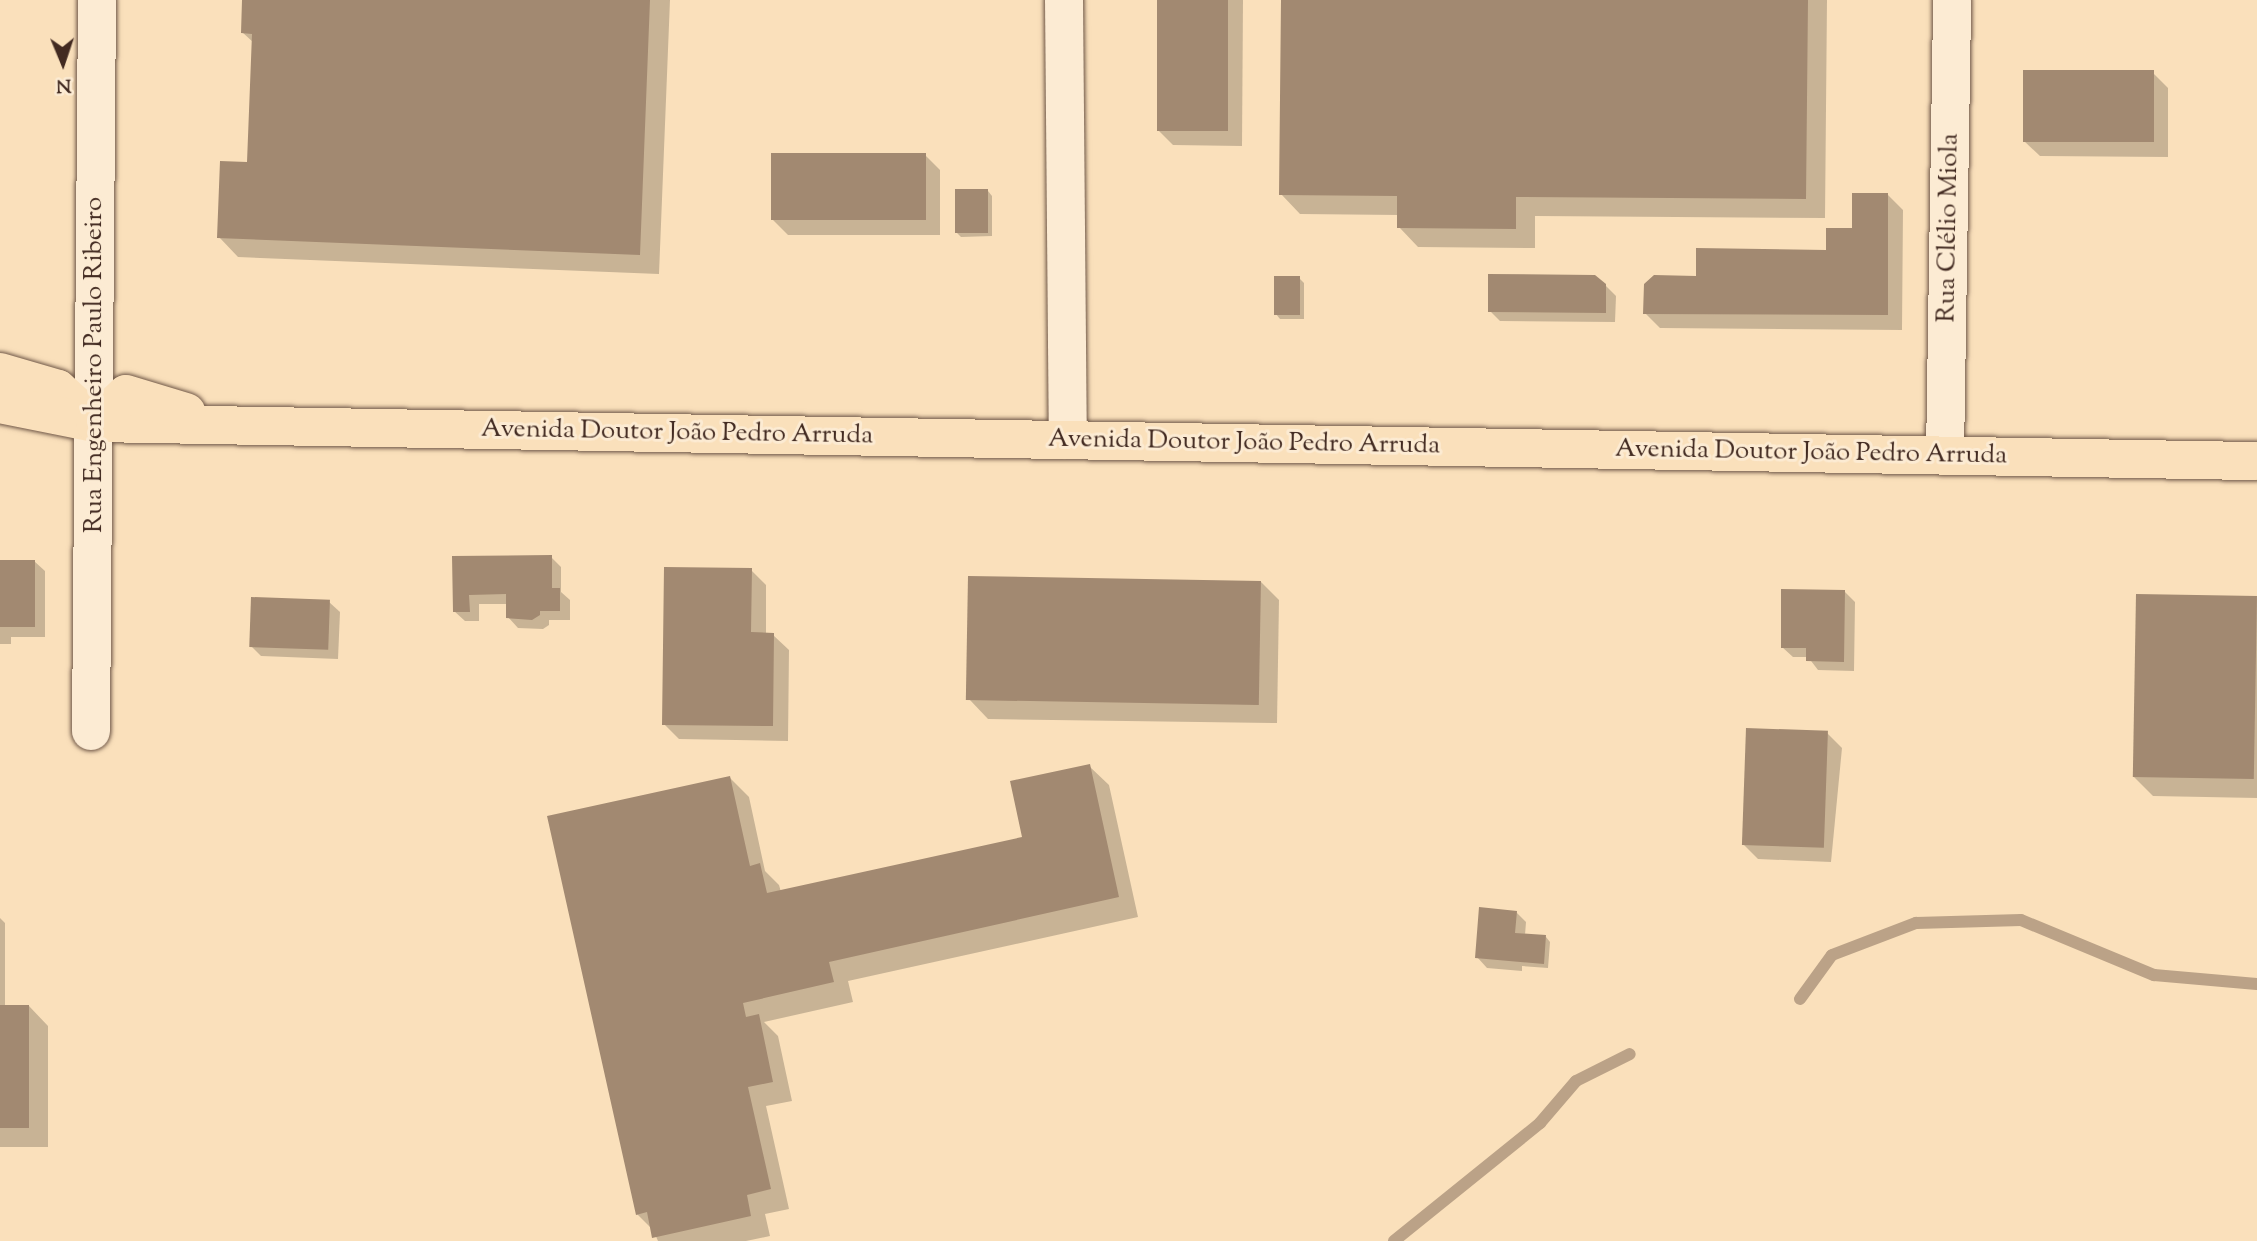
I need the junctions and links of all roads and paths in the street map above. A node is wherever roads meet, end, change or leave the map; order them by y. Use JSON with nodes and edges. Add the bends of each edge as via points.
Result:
{"nodes":[{"id":1,"x":97,"y":0,"type":"edge"},
{"id":2,"x":1064,"y":0,"type":"edge"},
{"id":3,"x":1952,"y":0,"type":"edge"},
{"id":4,"x":0,"y":372,"type":"edge"},
{"id":5,"x":0,"y":404,"type":"edge"},
{"id":6,"x":95,"y":423,"type":"junction"},
{"id":7,"x":1068,"y":440,"type":"junction"},
{"id":8,"x":1945,"y":455,"type":"junction"},
{"id":9,"x":2257,"y":461,"type":"edge"},
{"id":10,"x":91,"y":730,"type":"dead end"}],
"edges":[{"from":1,"to":6,"type":"street","name":"Rua Engenheiro Paulo Ribeiro"},
{"from":2,"to":7,"type":"street"},
{"from":3,"to":8,"type":"street","name":"Rua Clélio Miola"},
{"from":4,"to":6,"type":"main road","via":[[58,389]]},
{"from":5,"to":6,"type":"main road"},
{"from":6,"to":7,"type":"main road","name":"Avenida Doutor João Pedro Arruda","via":[[125,394],[231,425]]},
{"from":6,"to":10,"type":"street","name":"Rua Engenheiro Paulo Ribeiro"},
{"from":7,"to":8,"type":"main road","name":"Avenida Doutor João Pedro Arruda"},
{"from":8,"to":9,"type":"main road","name":"Avenida Doutor João Pedro Arruda"}]}
